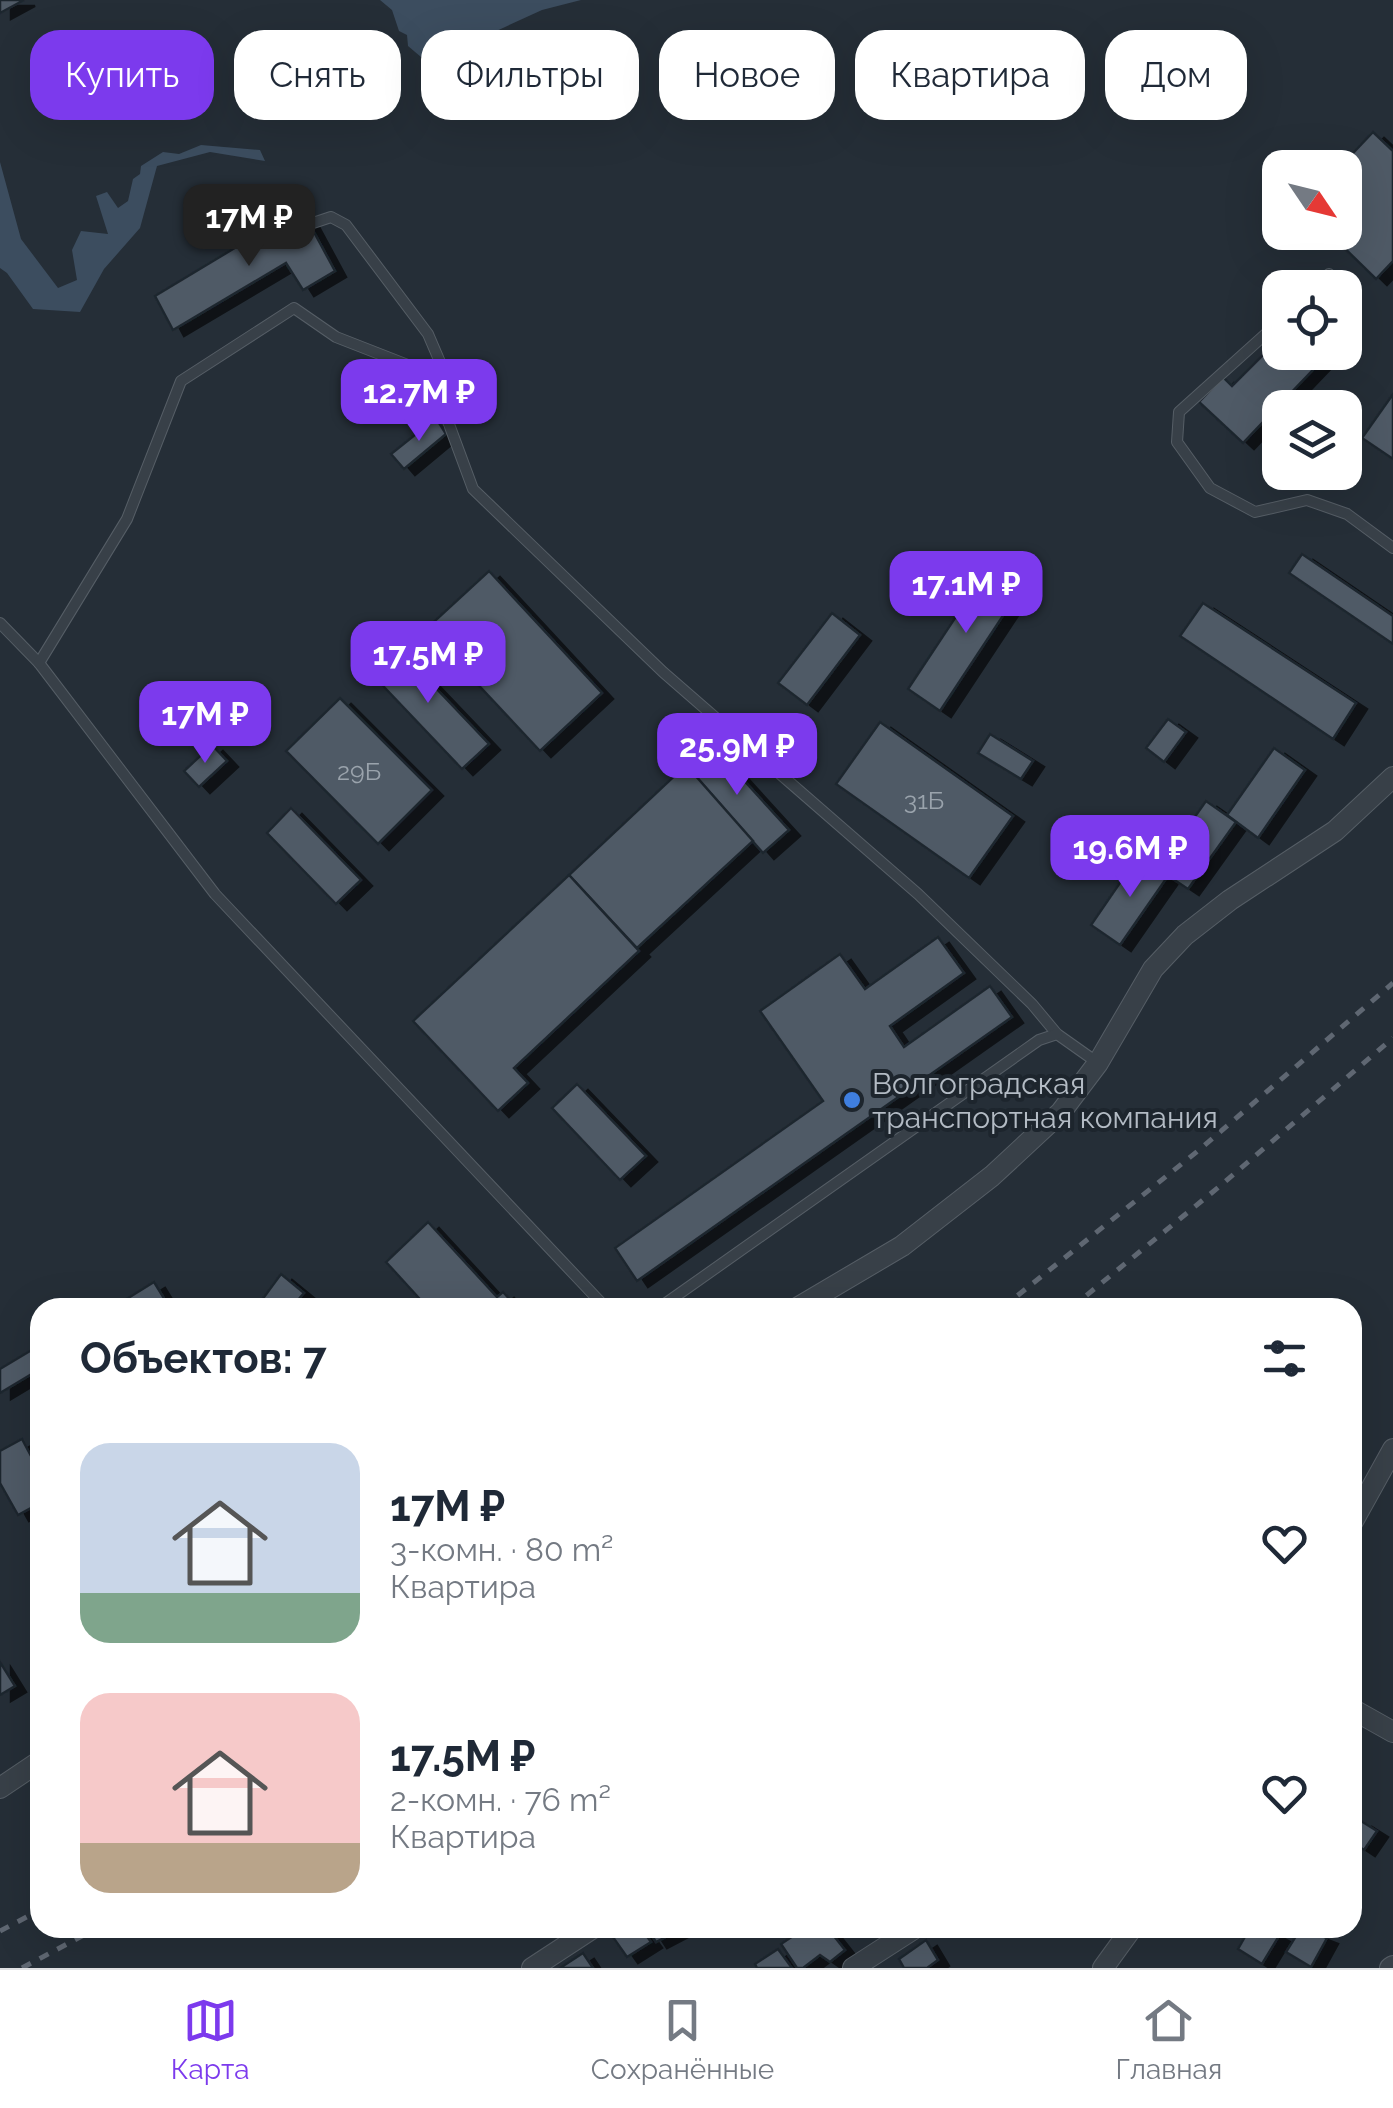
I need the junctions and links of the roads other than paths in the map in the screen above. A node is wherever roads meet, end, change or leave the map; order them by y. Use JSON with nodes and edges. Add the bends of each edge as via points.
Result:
{"nodes":[{"id":1,"x":313,"y":223,"type":"dead end"},
{"id":2,"x":1262,"y":337,"type":"edge"},
{"id":3,"x":441,"y":378,"type":"junction"},
{"id":4,"x":1393,"y":548,"type":"edge"},
{"id":5,"x":0,"y":623,"type":"edge"},
{"id":6,"x":38,"y":663,"type":"junction"},
{"id":7,"x":1393,"y":777,"type":"edge"},
{"id":8,"x":1057,"y":1034,"type":"junction"},
{"id":9,"x":1098,"y":1063,"type":"junction"},
{"id":10,"x":597,"y":1298,"type":"edge"},
{"id":11,"x":672,"y":1298,"type":"edge"},
{"id":12,"x":814,"y":1298,"type":"edge"},
{"id":13,"x":1393,"y":1449,"type":"edge"},
{"id":14,"x":1362,"y":1505,"type":"edge"},
{"id":15,"x":1362,"y":1714,"type":"edge"},
{"id":16,"x":1393,"y":1732,"type":"edge"},
{"id":17,"x":30,"y":1768,"type":"edge"},
{"id":18,"x":0,"y":1788,"type":"edge"},
{"id":19,"x":578,"y":1938,"type":"edge"},
{"id":20,"x":900,"y":1938,"type":"edge"},
{"id":21,"x":1125,"y":1938,"type":"edge"},
{"id":22,"x":532,"y":1968,"type":"edge"},
{"id":23,"x":853,"y":1968,"type":"edge"},
{"id":24,"x":1103,"y":1968,"type":"edge"}],
"edges":[{"from":1,"to":3,"type":"lane","via":[[331,217],[346,225],[428,334]]},
{"from":2,"to":4,"type":"lane","via":[[1178,412],[1176,442],[1210,488],[1254,512],[1307,500],[1348,514]]},
{"from":3,"to":6,"type":"lane","via":[[336,337],[294,308],[181,381],[127,520]]},
{"from":3,"to":8,"type":"lane","via":[[443,408],[474,489],[663,672],[918,894]]},
{"from":5,"to":6,"type":"lane"},
{"from":6,"to":10,"type":"lane","via":[[215,894]]},
{"from":7,"to":9,"type":"street","via":[[1335,831],[1185,935],[1153,969]]},
{"from":8,"to":9,"type":"lane"},
{"from":8,"to":11,"type":"lane","via":[[1039,1040]]},
{"from":9,"to":12,"type":"street","via":[[1061,1112],[992,1176],[902,1246]]},
{"from":13,"to":14,"type":"street"},
{"from":15,"to":16,"type":"street"},
{"from":17,"to":18,"type":"street"},
{"from":19,"to":22,"type":"street"},
{"from":20,"to":23,"type":"street"},
{"from":21,"to":24,"type":"street"}]}
